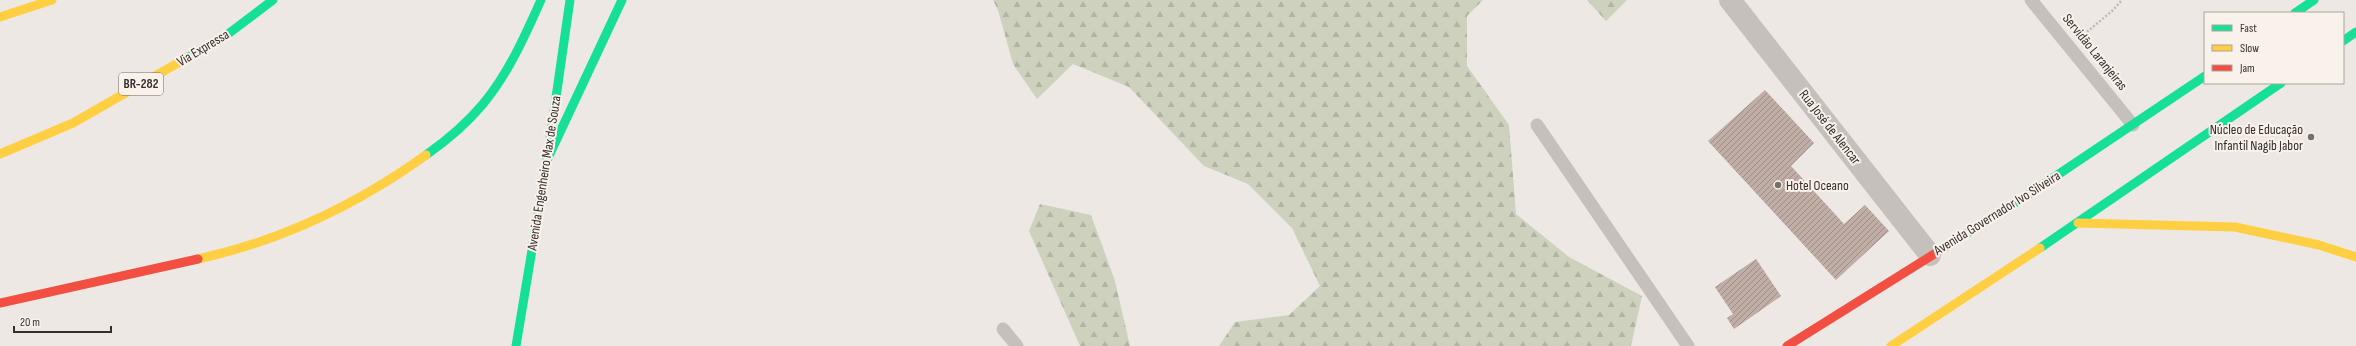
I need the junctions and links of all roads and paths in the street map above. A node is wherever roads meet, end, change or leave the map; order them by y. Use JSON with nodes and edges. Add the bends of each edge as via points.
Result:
{"nodes":[{"id":1,"x":52,"y":0,"type":"edge"},
{"id":2,"x":273,"y":0,"type":"edge"},
{"id":3,"x":541,"y":0,"type":"edge"},
{"id":4,"x":570,"y":0,"type":"edge"},
{"id":5,"x":622,"y":0,"type":"edge"},
{"id":6,"x":1730,"y":0,"type":"edge"},
{"id":7,"x":2031,"y":0,"type":"edge"},
{"id":8,"x":2122,"y":0,"type":"edge"},
{"id":9,"x":2314,"y":0,"type":"edge"},
{"id":10,"x":2296,"y":12,"type":"edge"},
{"id":11,"x":0,"y":17,"type":"edge"},
{"id":12,"x":2356,"y":32,"type":"edge"},
{"id":13,"x":2344,"y":40,"type":"edge"},
{"id":14,"x":2070,"y":46,"type":"junction"},
{"id":15,"x":2204,"y":77,"type":"edge"},
{"id":16,"x":2280,"y":84,"type":"edge"},
{"id":17,"x":1537,"y":125,"type":"dead end"},
{"id":18,"x":2133,"y":125,"type":"junction"},
{"id":19,"x":0,"y":154,"type":"edge"},
{"id":20,"x":547,"y":160,"type":"junction"},
{"id":21,"x":2078,"y":223,"type":"junction"},
{"id":22,"x":1930,"y":255,"type":"junction"},
{"id":23,"x":2356,"y":257,"type":"edge"},
{"id":24,"x":0,"y":303,"type":"edge"},
{"id":25,"x":1003,"y":329,"type":"dead end"},
{"id":26,"x":516,"y":346,"type":"edge"},
{"id":27,"x":1017,"y":346,"type":"edge"},
{"id":28,"x":1688,"y":346,"type":"edge"},
{"id":29,"x":1787,"y":346,"type":"edge"},
{"id":30,"x":1892,"y":346,"type":"edge"}],
"edges":[{"from":1,"to":11,"type":"main road"},
{"from":2,"to":19,"type":"main road","name":"Via Expressa","number":"BR-282","via":[[224,37],[73,123]]},
{"from":3,"to":24,"type":"main road","via":[[517,52],[483,104],[441,144],[390,181],[305,225],[230,252]]},
{"from":4,"to":20,"type":"main road","name":"Avenida Engenheiro Max de Souza"},
{"from":5,"to":20,"type":"main road"},
{"from":6,"to":22,"type":"street","name":"Rua José de Alencar"},
{"from":7,"to":14,"type":"lane","name":"Servidão Laranjeiras"},
{"from":8,"to":14,"type":"path","via":[[2112,12]]},
{"from":9,"to":10,"type":"main road"},
{"from":12,"to":13,"type":"main road"},
{"from":14,"to":18,"type":"lane","name":"Servidão Laranjeiras"},
{"from":15,"to":18,"type":"main road","name":"Avenida Governador Ivo Silveira"},
{"from":16,"to":21,"type":"main road"},
{"from":17,"to":28,"type":"lane"},
{"from":18,"to":22,"type":"main road","name":"Avenida Governador Ivo Silveira","via":[[2026,196]]},
{"from":20,"to":26,"type":"main road","name":"Avenida Engenheiro Max de Souza"},
{"from":21,"to":23,"type":"main road","via":[[2235,227],[2319,245]]},
{"from":21,"to":30,"type":"main road"},
{"from":22,"to":29,"type":"main road","name":"Avenida Governador Ivo Silveira"},
{"from":25,"to":27,"type":"lane"}]}
